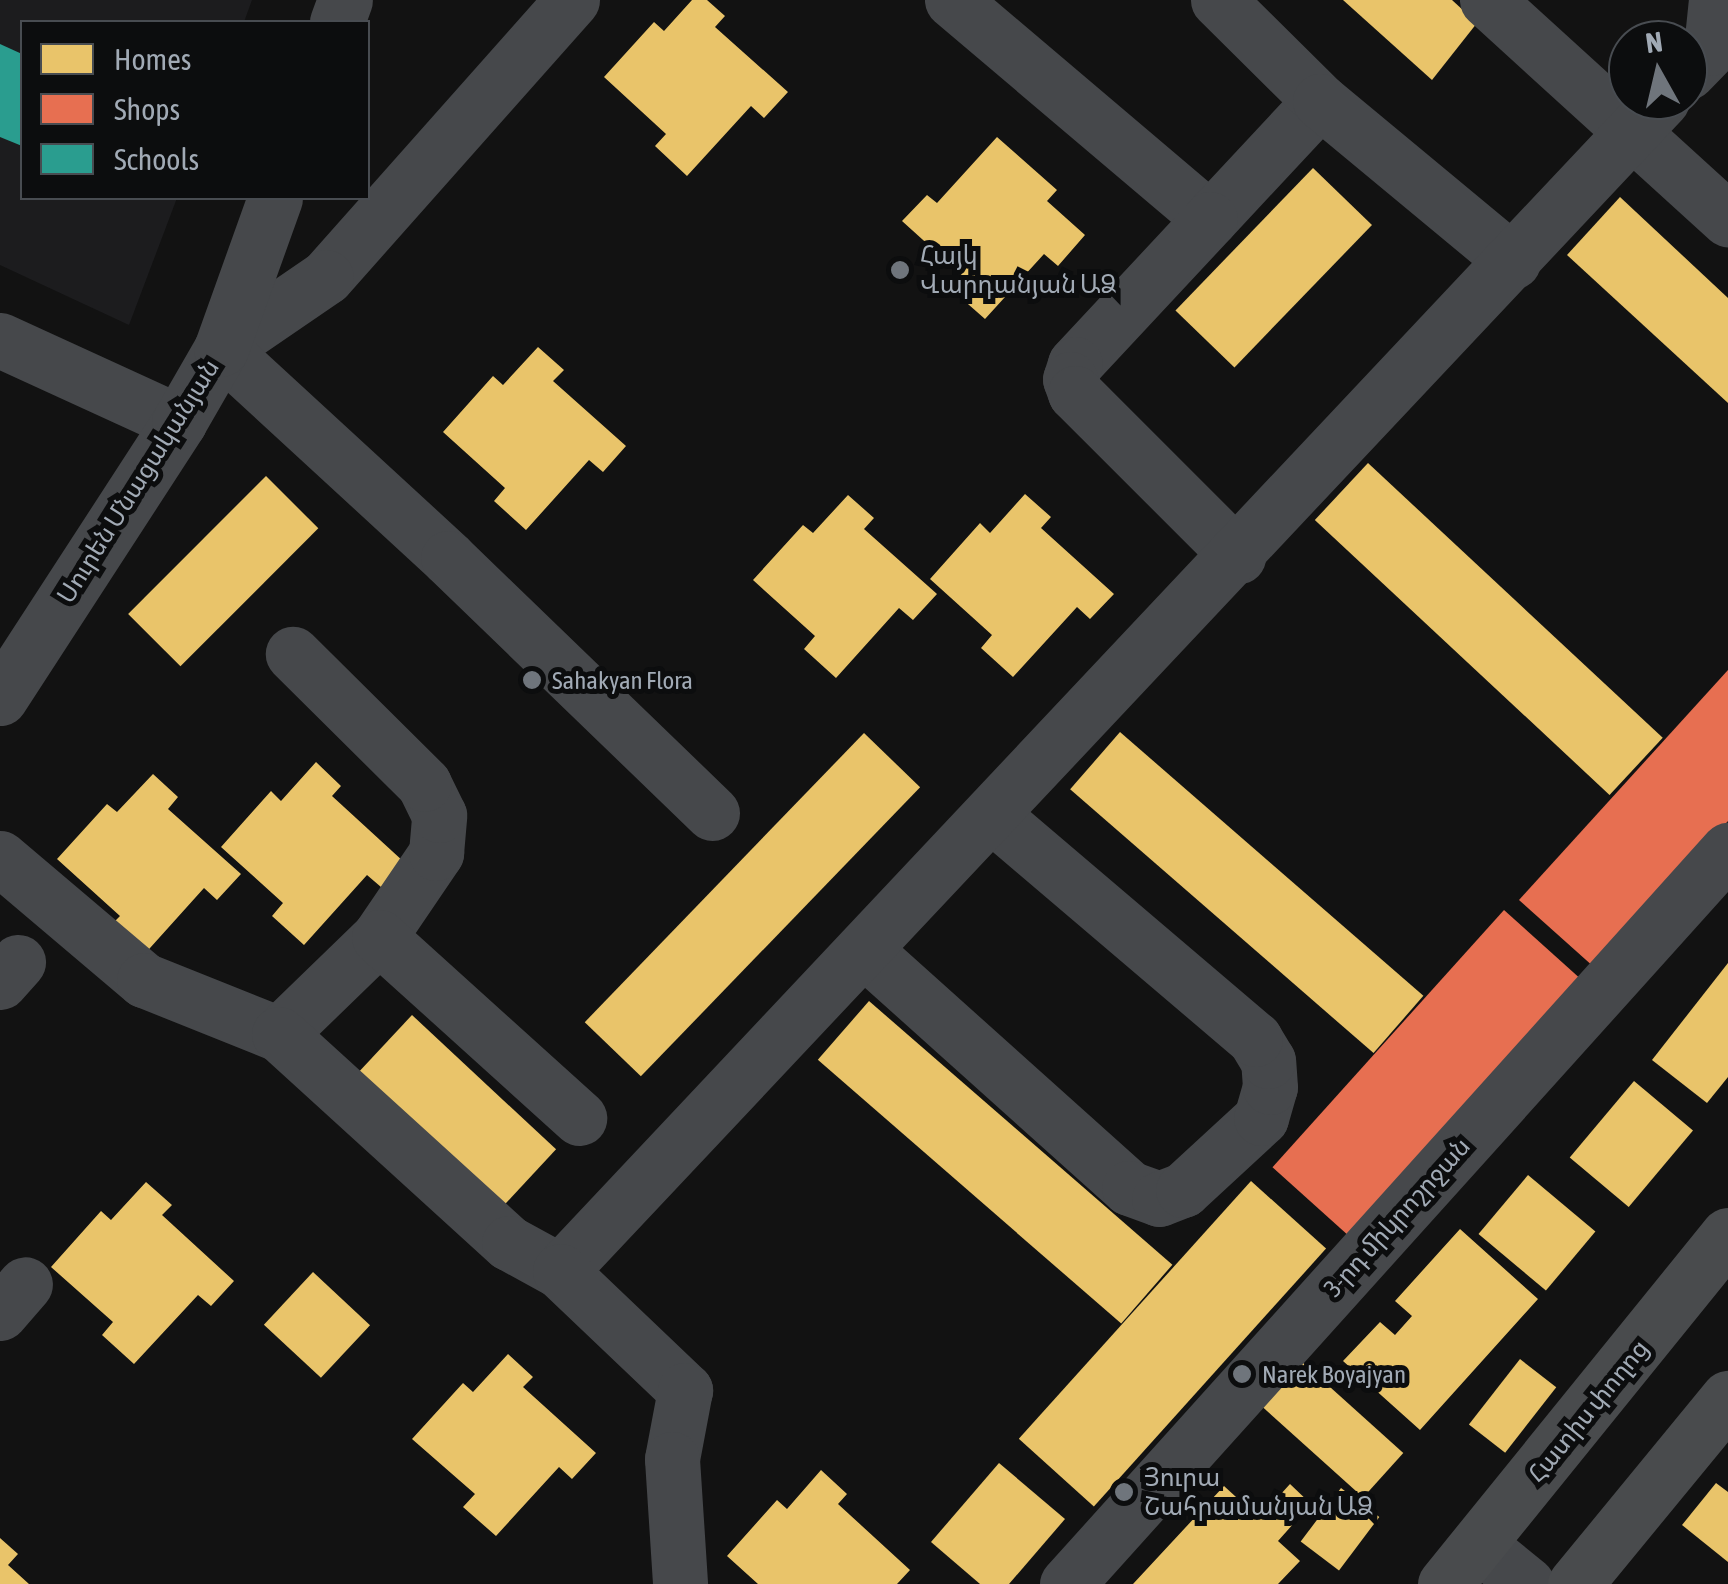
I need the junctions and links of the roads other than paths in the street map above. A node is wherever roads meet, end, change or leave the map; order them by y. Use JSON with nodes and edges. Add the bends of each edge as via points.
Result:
{"nodes":[{"id":1,"x":572,"y":0,"type":"edge"},
{"id":2,"x":952,"y":0,"type":"edge"},
{"id":3,"x":1218,"y":0,"type":"edge"},
{"id":4,"x":1488,"y":0,"type":"edge"},
{"id":5,"x":1608,"y":88,"type":"edge"},
{"id":6,"x":1320,"y":102,"type":"junction"},
{"id":7,"x":1644,"y":120,"type":"edge"},
{"id":8,"x":1649,"y":120,"type":"edge"},
{"id":9,"x":274,"y":200,"type":"edge"},
{"id":10,"x":1210,"y":219,"type":"junction"},
{"id":11,"x":1728,"y":219,"type":"edge"},
{"id":12,"x":1513,"y":261,"type":"junction"},
{"id":13,"x":0,"y":340,"type":"edge"},
{"id":14,"x":221,"y":349,"type":"junction"},
{"id":15,"x":179,"y":422,"type":"junction"},
{"id":16,"x":1238,"y":556,"type":"junction"},
{"id":17,"x":293,"y":654,"type":"dead end"},
{"id":18,"x":0,"y":698,"type":"edge"},
{"id":19,"x":712,"y":813,"type":"dead end"},
{"id":20,"x":992,"y":815,"type":"junction"},
{"id":21,"x":1728,"y":850,"type":"edge"},
{"id":22,"x":0,"y":858,"type":"edge"},
{"id":23,"x":379,"y":937,"type":"junction"},
{"id":24,"x":864,"y":950,"type":"junction"},
{"id":25,"x":279,"y":1034,"type":"junction"},
{"id":26,"x":579,"y":1118,"type":"dead end"},
{"id":27,"x":1728,"y":1235,"type":"edge"},
{"id":28,"x":560,"y":1271,"type":"junction"},
{"id":29,"x":1728,"y":1398,"type":"edge"},
{"id":30,"x":1462,"y":1565,"type":"edge"},
{"id":31,"x":680,"y":1584,"type":"edge"},
{"id":32,"x":1067,"y":1584,"type":"edge"},
{"id":33,"x":1527,"y":1584,"type":"edge"},
{"id":34,"x":1575,"y":1584,"type":"edge"}],
"edges":[{"from":1,"to":14,"type":"street","via":[[326,277]]},
{"from":2,"to":10,"type":"street"},
{"from":3,"to":6,"type":"street"},
{"from":4,"to":5,"type":"street"},
{"from":6,"to":10,"type":"street"},
{"from":6,"to":12,"type":"street"},
{"from":7,"to":12,"type":"street"},
{"from":8,"to":11,"type":"street"},
{"from":9,"to":14,"type":"street","name":"Սուրեն Մնացականյան"},
{"from":10,"to":16,"type":"street","via":[[1075,364],[1070,379],[1075,393]]},
{"from":12,"to":16,"type":"street"},
{"from":13,"to":15,"type":"street"},
{"from":14,"to":15,"type":"street","name":"Սուրեն Մնացականյան"},
{"from":14,"to":19,"type":"street"},
{"from":15,"to":18,"type":"street","name":"Սուրեն Մնացականյան"},
{"from":16,"to":20,"type":"street"},
{"from":17,"to":23,"type":"street","via":[[424,784],[439,815],[436,853]]},
{"from":20,"to":24,"type":"street"},
{"from":20,"to":24,"type":"street","via":[[1254,1038],[1268,1061],[1270,1087],[1261,1118],[1183,1190],[1159,1199],[1129,1188]]},
{"from":21,"to":32,"type":"street","name":"3-րդ միկրոշրջան"},
{"from":22,"to":25,"type":"street","via":[[144,980]]},
{"from":23,"to":25,"type":"street"},
{"from":23,"to":26,"type":"street"},
{"from":24,"to":28,"type":"street"},
{"from":25,"to":28,"type":"street","via":[[509,1243]]},
{"from":27,"to":30,"type":"main road","name":"Հատիս փողոց"},
{"from":28,"to":31,"type":"street","via":[[684,1390],[672,1459]]},
{"from":29,"to":34,"type":"main road"},
{"from":30,"to":33,"type":"street"}]}
